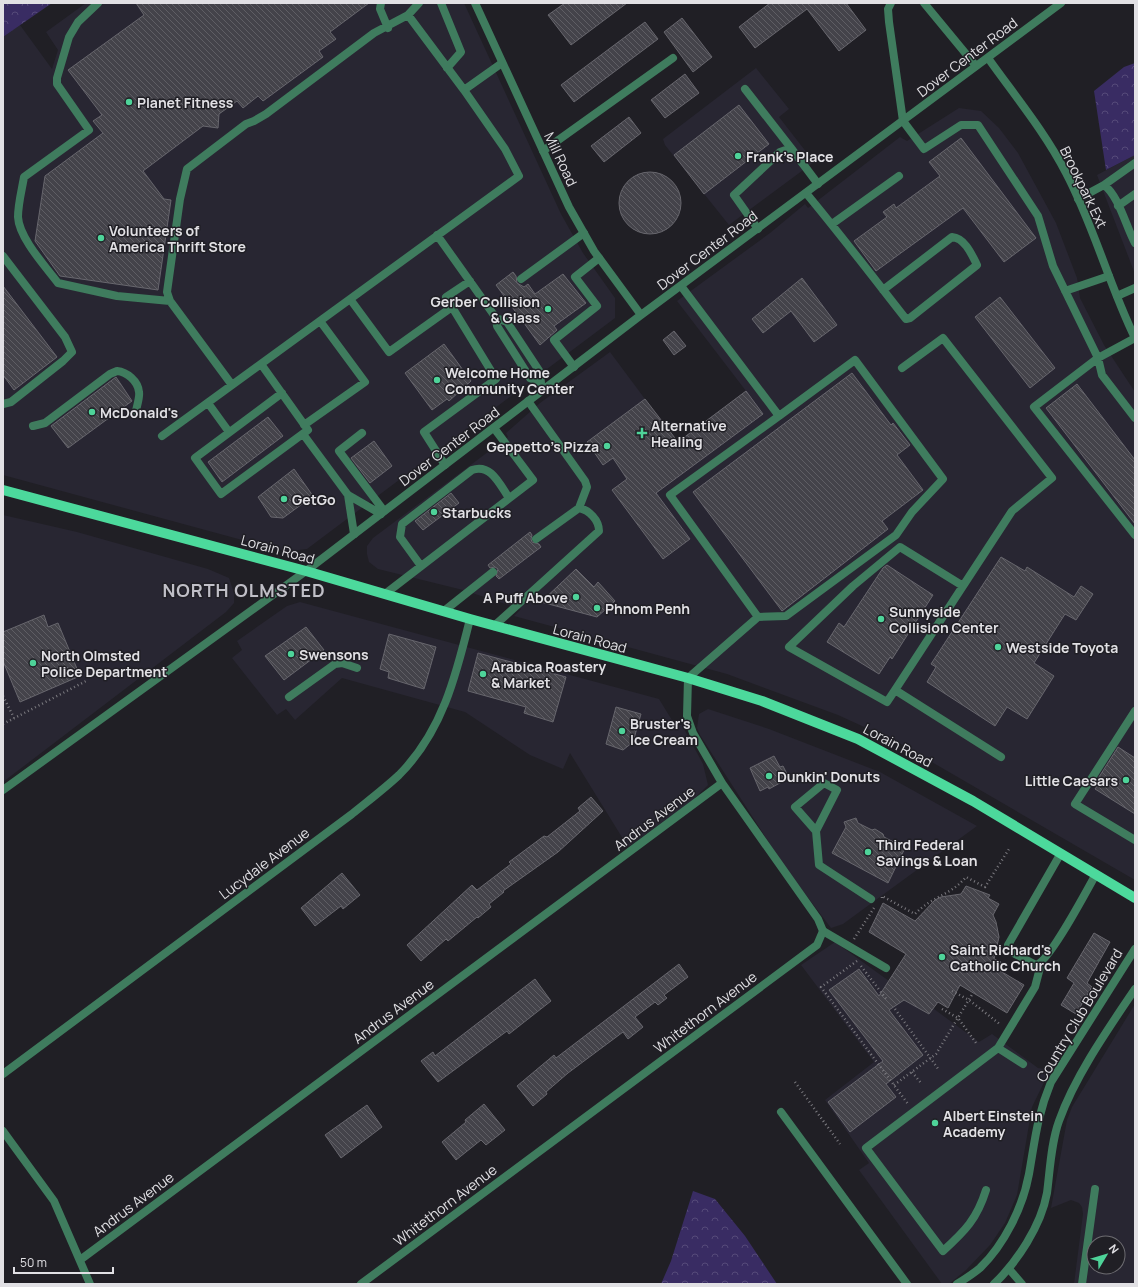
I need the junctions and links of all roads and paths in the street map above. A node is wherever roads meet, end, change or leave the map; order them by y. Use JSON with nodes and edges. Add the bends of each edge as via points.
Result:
{"nodes":[{"id":1,"x":98,"y":3,"type":"edge"},
{"id":2,"x":381,"y":3,"type":"edge"},
{"id":3,"x":419,"y":3,"type":"edge"},
{"id":4,"x":441,"y":3,"type":"edge"},
{"id":5,"x":475,"y":3,"type":"edge"},
{"id":6,"x":891,"y":3,"type":"edge"},
{"id":7,"x":924,"y":3,"type":"edge"},
{"id":8,"x":1061,"y":3,"type":"edge"},
{"id":9,"x":408,"y":15,"type":"junction"},
{"id":10,"x":388,"y":28,"type":"junction"},
{"id":11,"x":673,"y":58,"type":"dead end"},
{"id":12,"x":988,"y":58,"type":"junction"},
{"id":13,"x":502,"y":63,"type":"junction"},
{"id":14,"x":976,"y":66,"type":"junction"},
{"id":15,"x":447,"y":68,"type":"junction"},
{"id":16,"x":745,"y":89,"type":"dead end"},
{"id":17,"x":464,"y":90,"type":"junction"},
{"id":18,"x":903,"y":121,"type":"junction"},
{"id":19,"x":790,"y":148,"type":"junction"},
{"id":20,"x":543,"y":151,"type":"junction"},
{"id":21,"x":1135,"y":163,"type":"edge"},
{"id":22,"x":899,"y":176,"type":"dead end"},
{"id":23,"x":818,"y":184,"type":"junction"},
{"id":24,"x":1104,"y":185,"type":"junction"},
{"id":25,"x":806,"y":193,"type":"junction"},
{"id":26,"x":1135,"y":194,"type":"edge"},
{"id":27,"x":1078,"y":198,"type":"junction"},
{"id":28,"x":1118,"y":206,"type":"junction"},
{"id":29,"x":832,"y":224,"type":"junction"},
{"id":30,"x":758,"y":229,"type":"junction"},
{"id":31,"x":584,"y":233,"type":"junction"},
{"id":32,"x":437,"y":235,"type":"junction"},
{"id":33,"x":1135,"y":244,"type":"edge"},
{"id":34,"x":3,"y":256,"type":"edge"},
{"id":35,"x":599,"y":258,"type":"junction"},
{"id":36,"x":1109,"y":276,"type":"junction"},
{"id":37,"x":521,"y":279,"type":"dead end"},
{"id":38,"x":470,"y":281,"type":"junction"},
{"id":39,"x":681,"y":286,"type":"junction"},
{"id":40,"x":1135,"y":288,"type":"edge"},
{"id":41,"x":883,"y":290,"type":"junction"},
{"id":42,"x":1065,"y":291,"type":"junction"},
{"id":43,"x":1117,"y":296,"type":"junction"},
{"id":44,"x":350,"y":299,"type":"junction"},
{"id":45,"x":170,"y":301,"type":"junction"},
{"id":46,"x":452,"y":308,"type":"junction"},
{"id":47,"x":641,"y":315,"type":"junction"},
{"id":48,"x":320,"y":320,"type":"junction"},
{"id":49,"x":1135,"y":338,"type":"edge"},
{"id":50,"x":1098,"y":358,"type":"junction"},
{"id":51,"x":261,"y":364,"type":"junction"},
{"id":52,"x":574,"y":366,"type":"junction"},
{"id":53,"x":902,"y":368,"type":"dead end"},
{"id":54,"x":232,"y":385,"type":"junction"},
{"id":55,"x":543,"y":386,"type":"junction"},
{"id":56,"x":282,"y":393,"type":"junction"},
{"id":57,"x":528,"y":401,"type":"junction"},
{"id":58,"x":208,"y":403,"type":"junction"},
{"id":59,"x":3,"y":404,"type":"edge"},
{"id":60,"x":136,"y":411,"type":"dead end"},
{"id":61,"x":779,"y":416,"type":"junction"},
{"id":62,"x":1135,"y":418,"type":"edge"},
{"id":63,"x":304,"y":425,"type":"junction"},
{"id":64,"x":33,"y":426,"type":"dead end"},
{"id":65,"x":494,"y":428,"type":"junction"},
{"id":66,"x":229,"y":432,"type":"junction"},
{"id":67,"x":362,"y":432,"type":"dead end"},
{"id":68,"x":303,"y":434,"type":"junction"},
{"id":69,"x":162,"y":436,"type":"dead end"},
{"id":70,"x":445,"y":465,"type":"junction"},
{"id":71,"x":3,"y":490,"type":"edge"},
{"id":72,"x":348,"y":495,"type":"junction"},
{"id":73,"x":509,"y":498,"type":"junction"},
{"id":74,"x":579,"y":508,"type":"junction"},
{"id":75,"x":382,"y":513,"type":"junction"},
{"id":76,"x":354,"y":534,"type":"junction"},
{"id":77,"x":1135,"y":534,"type":"edge"},
{"id":78,"x":536,"y":539,"type":"dead end"},
{"id":79,"x":421,"y":566,"type":"junction"},
{"id":80,"x":306,"y":571,"type":"junction"},
{"id":81,"x":493,"y":572,"type":"dead end"},
{"id":82,"x":963,"y":586,"type":"junction"},
{"id":83,"x":385,"y":594,"type":"junction"},
{"id":84,"x":444,"y":611,"type":"junction"},
{"id":85,"x":758,"y":618,"type":"junction"},
{"id":86,"x":470,"y":619,"type":"junction"},
{"id":87,"x":494,"y":626,"type":"junction"},
{"id":88,"x":357,"y":668,"type":"dead end"},
{"id":89,"x":688,"y":678,"type":"junction"},
{"id":90,"x":88,"y":680,"type":"dead end"},
{"id":91,"x":895,"y":690,"type":"junction"},
{"id":92,"x":3,"y":696,"type":"edge"},
{"id":93,"x":289,"y":698,"type":"dead end"},
{"id":94,"x":1135,"y":711,"type":"edge"},
{"id":95,"x":14,"y":718,"type":"junction"},
{"id":96,"x":3,"y":724,"type":"edge"},
{"id":97,"x":1001,"y":757,"type":"dead end"},
{"id":98,"x":722,"y":783,"type":"junction"},
{"id":99,"x":3,"y":790,"type":"edge"},
{"id":100,"x":816,"y":831,"type":"junction"},
{"id":101,"x":1135,"y":840,"type":"edge"},
{"id":102,"x":1009,"y":849,"type":"dead end"},
{"id":103,"x":1060,"y":853,"type":"junction"},
{"id":104,"x":1096,"y":874,"type":"junction"},
{"id":105,"x":1135,"y":898,"type":"edge"},
{"id":106,"x":871,"y":899,"type":"dead end"},
{"id":107,"x":823,"y":931,"type":"junction"},
{"id":108,"x":853,"y":939,"type":"dead end"},
{"id":109,"x":1135,"y":949,"type":"edge"},
{"id":110,"x":1041,"y":964,"type":"junction"},
{"id":111,"x":886,"y":968,"type":"dead end"},
{"id":112,"x":1135,"y":989,"type":"edge"},
{"id":113,"x":952,"y":991,"type":"dead end"},
{"id":114,"x":973,"y":993,"type":"dead end"},
{"id":115,"x":887,"y":1000,"type":"dead end"},
{"id":116,"x":969,"y":1000,"type":"junction"},
{"id":117,"x":895,"y":1009,"type":"dead end"},
{"id":118,"x":942,"y":1009,"type":"dead end"},
{"id":119,"x":958,"y":1018,"type":"junction"},
{"id":120,"x":1002,"y":1025,"type":"dead end"},
{"id":121,"x":976,"y":1044,"type":"dead end"},
{"id":122,"x":998,"y":1048,"type":"junction"},
{"id":123,"x":931,"y":1058,"type":"junction"},
{"id":124,"x":1023,"y":1064,"type":"dead end"},
{"id":125,"x":939,"y":1070,"type":"dead end"},
{"id":126,"x":912,"y":1072,"type":"junction"},
{"id":127,"x":3,"y":1074,"type":"edge"},
{"id":128,"x":795,"y":1082,"type":"dead end"},
{"id":129,"x":921,"y":1083,"type":"dead end"},
{"id":130,"x":894,"y":1085,"type":"junction"},
{"id":131,"x":781,"y":1112,"type":"dead end"},
{"id":132,"x":914,"y":1112,"type":"junction"},
{"id":133,"x":3,"y":1131,"type":"edge"},
{"id":134,"x":840,"y":1144,"type":"dead end"},
{"id":135,"x":986,"y":1190,"type":"dead end"},
{"id":136,"x":1095,"y":1190,"type":"dead end"},
{"id":137,"x":80,"y":1260,"type":"junction"},
{"id":138,"x":1009,"y":1269,"type":"junction"},
{"id":139,"x":90,"y":1284,"type":"edge"},
{"id":140,"x":361,"y":1284,"type":"edge"},
{"id":141,"x":907,"y":1284,"type":"edge"},
{"id":142,"x":958,"y":1284,"type":"edge"},
{"id":143,"x":994,"y":1284,"type":"edge"},
{"id":144,"x":1022,"y":1284,"type":"edge"},
{"id":145,"x":1082,"y":1284,"type":"edge"}],
"edges":[{"from":1,"to":45,"type":"street","via":[[78,22],[69,37],[56,78],[56,84],[89,130],[24,177],[18,218],[23,233],[35,253],[58,283],[117,296]]},
{"from":2,"to":10,"type":"street","via":[[380,9]]},
{"from":3,"to":9,"type":"street"},
{"from":4,"to":15,"type":"street","via":[[461,52]]},
{"from":5,"to":13,"type":"street","name":"Mill Road"},
{"from":6,"to":18,"type":"street","via":[[888,9],[889,22]]},
{"from":7,"to":14,"type":"street"},
{"from":8,"to":12,"type":"street","name":"Dover Center Road"},
{"from":9,"to":10,"type":"street"},
{"from":9,"to":15,"type":"street"},
{"from":10,"to":45,"type":"street","via":[[374,34],[187,169],[180,199],[167,292]]},
{"from":11,"to":20,"type":"street"},
{"from":12,"to":14,"type":"street","name":"Dover Center Road"},
{"from":12,"to":27,"type":"street","name":"Brookpark Ext","via":[[1043,135]]},
{"from":13,"to":17,"type":"street"},
{"from":13,"to":20,"type":"street","name":"Mill Road"},
{"from":14,"to":18,"type":"street","name":"Dover Center Road"},
{"from":15,"to":17,"type":"street"},
{"from":16,"to":19,"type":"street"},
{"from":17,"to":32,"type":"street","via":[[506,149],[519,176]]},
{"from":18,"to":23,"type":"street","name":"Dover Center Road"},
{"from":18,"to":42,"type":"street","via":[[924,149],[961,125],[978,125],[1038,216],[1053,266]]},
{"from":19,"to":23,"type":"street"},
{"from":19,"to":30,"type":"street","via":[[780,152],[734,195]]},
{"from":20,"to":31,"type":"street","name":"Mill Road"},
{"from":21,"to":24,"type":"street"},
{"from":22,"to":29,"type":"street"},
{"from":23,"to":25,"type":"street","name":"Dover Center Road"},
{"from":24,"to":27,"type":"street"},
{"from":24,"to":28,"type":"street"},
{"from":25,"to":29,"type":"street"},
{"from":25,"to":30,"type":"street","name":"Dover Center Road"},
{"from":26,"to":28,"type":"street"},
{"from":27,"to":36,"type":"street","name":"Brookpark Ext"},
{"from":28,"to":33,"type":"street"},
{"from":29,"to":41,"type":"street"},
{"from":30,"to":39,"type":"street","name":"Dover Center Road"},
{"from":31,"to":35,"type":"street","name":"Mill Road"},
{"from":31,"to":37,"type":"street"},
{"from":32,"to":38,"type":"street"},
{"from":32,"to":44,"type":"street"},
{"from":34,"to":59,"type":"street","via":[[65,337],[72,352],[11,402]]},
{"from":35,"to":47,"type":"street","name":"Mill Road"},
{"from":35,"to":52,"type":"street","via":[[575,277],[597,306],[554,340]]},
{"from":36,"to":42,"type":"street"},
{"from":36,"to":43,"type":"street","name":"Brookpark Ext"},
{"from":38,"to":46,"type":"street","via":[[446,297]]},
{"from":38,"to":55,"type":"street","via":[[496,318],[497,326],[530,378]]},
{"from":39,"to":47,"type":"street","name":"Dover Center Road"},
{"from":39,"to":61,"type":"street"},
{"from":40,"to":43,"type":"street"},
{"from":41,"to":41,"type":"street","via":[[906,319],[910,318],[977,265],[962,241],[952,238]]},
{"from":42,"to":50,"type":"street"},
{"from":43,"to":49,"type":"street","name":"Brookpark Ext"},
{"from":44,"to":46,"type":"street","via":[[389,352]]},
{"from":44,"to":48,"type":"street"},
{"from":45,"to":54,"type":"street"},
{"from":46,"to":70,"type":"street","via":[[496,379],[424,432]]},
{"from":47,"to":52,"type":"street","name":"Dover Center Road"},
{"from":48,"to":51,"type":"street"},
{"from":48,"to":63,"type":"street","via":[[365,382]]},
{"from":49,"to":50,"type":"street"},
{"from":50,"to":62,"type":"street","via":[[1102,375]]},
{"from":50,"to":77,"type":"street","via":[[1034,407]]},
{"from":51,"to":54,"type":"street"},
{"from":51,"to":56,"type":"street"},
{"from":52,"to":55,"type":"street","name":"Dover Center Road"},
{"from":53,"to":82,"type":"street","via":[[943,338],[1052,478],[1012,511]]},
{"from":54,"to":58,"type":"street"},
{"from":55,"to":57,"type":"street","name":"Dover Center Road"},
{"from":56,"to":63,"type":"street"},
{"from":56,"to":66,"type":"street"},
{"from":57,"to":65,"type":"street","name":"Dover Center Road"},
{"from":57,"to":74,"type":"street","via":[[588,487]]},
{"from":58,"to":66,"type":"street"},
{"from":58,"to":69,"type":"street"},
{"from":60,"to":64,"type":"street","via":[[139,392],[132,378],[117,371],[45,423]]},
{"from":61,"to":85,"type":"street","via":[[670,495]]},
{"from":61,"to":85,"type":"street","via":[[855,360],[943,479],[912,512],[896,535],[786,616]]},
{"from":63,"to":68,"type":"street","via":[[308,430]]},
{"from":65,"to":70,"type":"street","name":"Dover Center Road"},
{"from":65,"to":73,"type":"street","via":[[533,480]]},
{"from":66,"to":68,"type":"street","via":[[195,458],[221,494]]},
{"from":67,"to":75,"type":"street","via":[[338,451]]},
{"from":68,"to":72,"type":"street"},
{"from":70,"to":75,"type":"street","name":"Dover Center Road"},
{"from":71,"to":80,"type":"main road","name":"Lorain Road"},
{"from":72,"to":75,"type":"street"},
{"from":72,"to":76,"type":"street"},
{"from":73,"to":79,"type":"street"},
{"from":73,"to":79,"type":"street","via":[[491,473],[478,468],[408,519],[402,524],[400,536]]},
{"from":74,"to":78,"type":"street"},
{"from":74,"to":87,"type":"street","via":[[593,517],[599,531]]},
{"from":75,"to":76,"type":"street","name":"Dover Center Road"},
{"from":76,"to":80,"type":"street","name":"Dover Center Road"},
{"from":79,"to":83,"type":"street"},
{"from":80,"to":83,"type":"main road","name":"Lorain Road"},
{"from":80,"to":99,"type":"street","name":"Dover Center Road"},
{"from":81,"to":84,"type":"street"},
{"from":82,"to":91,"type":"street"},
{"from":82,"to":91,"type":"street","via":[[900,547],[853,586],[789,647],[887,702]]},
{"from":83,"to":84,"type":"main road","name":"Lorain Road"},
{"from":84,"to":86,"type":"main road","name":"Lorain Road"},
{"from":85,"to":89,"type":"street"},
{"from":86,"to":87,"type":"main road","name":"Lorain Road"},
{"from":86,"to":127,"type":"street","name":"Lucydale Avenue","via":[[456,676],[443,712],[426,741],[399,774],[352,814]]},
{"from":87,"to":89,"type":"main road","name":"Lorain Road"},
{"from":88,"to":93,"type":"street","via":[[342,663],[335,664]]},
{"from":89,"to":98,"type":"street","via":[[687,716],[693,733]]},
{"from":89,"to":103,"type":"main road","name":"Lorain Road","via":[[762,701],[858,739],[974,801]]},
{"from":90,"to":95,"type":"path"},
{"from":91,"to":97,"type":"street"},
{"from":92,"to":95,"type":"path"},
{"from":94,"to":101,"type":"street","via":[[1075,804]]},
{"from":95,"to":96,"type":"path"},
{"from":98,"to":107,"type":"street","via":[[818,919]]},
{"from":98,"to":137,"type":"street","name":"Andrus Avenue"},
{"from":100,"to":100,"type":"street","via":[[837,790],[824,783],[795,807]]},
{"from":100,"to":106,"type":"street","via":[[819,865]]},
{"from":102,"to":108,"type":"path","via":[[985,887],[966,877],[957,887],[930,900],[915,914],[882,896]]},
{"from":103,"to":104,"type":"main road","name":"Lorain Road"},
{"from":103,"to":110,"type":"street","via":[[1008,945],[1015,954],[1036,965]]},
{"from":104,"to":105,"type":"main road","name":"Lorain Road"},
{"from":104,"to":110,"type":"street","via":[[1055,945]]},
{"from":107,"to":111,"type":"street"},
{"from":107,"to":140,"type":"street","name":"Whitethorn Avenue","via":[[817,945]]},
{"from":109,"to":142,"type":"street","name":"Country Club Boulevard","via":[[1051,1082],[1036,1126],[1029,1175],[1023,1196],[1006,1234],[980,1268]]},
{"from":110,"to":122,"type":"street","via":[[1035,987]]},
{"from":112,"to":138,"type":"street","via":[[1070,1094],[1058,1122],[1046,1196],[1034,1231]]},
{"from":113,"to":116,"type":"path"},
{"from":114,"to":116,"type":"path"},
{"from":115,"to":130,"type":"path","via":[[858,961],[822,987]]},
{"from":116,"to":119,"type":"path"},
{"from":116,"to":120,"type":"path"},
{"from":117,"to":123,"type":"path"},
{"from":118,"to":119,"type":"path"},
{"from":119,"to":121,"type":"path"},
{"from":119,"to":123,"type":"path"},
{"from":122,"to":124,"type":"street"},
{"from":122,"to":132,"type":"street"},
{"from":123,"to":125,"type":"path"},
{"from":123,"to":126,"type":"path"},
{"from":126,"to":129,"type":"path"},
{"from":126,"to":130,"type":"path"},
{"from":128,"to":134,"type":"path"},
{"from":130,"to":132,"type":"path"},
{"from":131,"to":141,"type":"street"},
{"from":132,"to":135,"type":"street","via":[[866,1148],[943,1251],[969,1226]]},
{"from":133,"to":137,"type":"street","via":[[54,1201]]},
{"from":136,"to":145,"type":"street"},
{"from":137,"to":139,"type":"street"},
{"from":138,"to":143,"type":"street"},
{"from":138,"to":144,"type":"street"}]}
